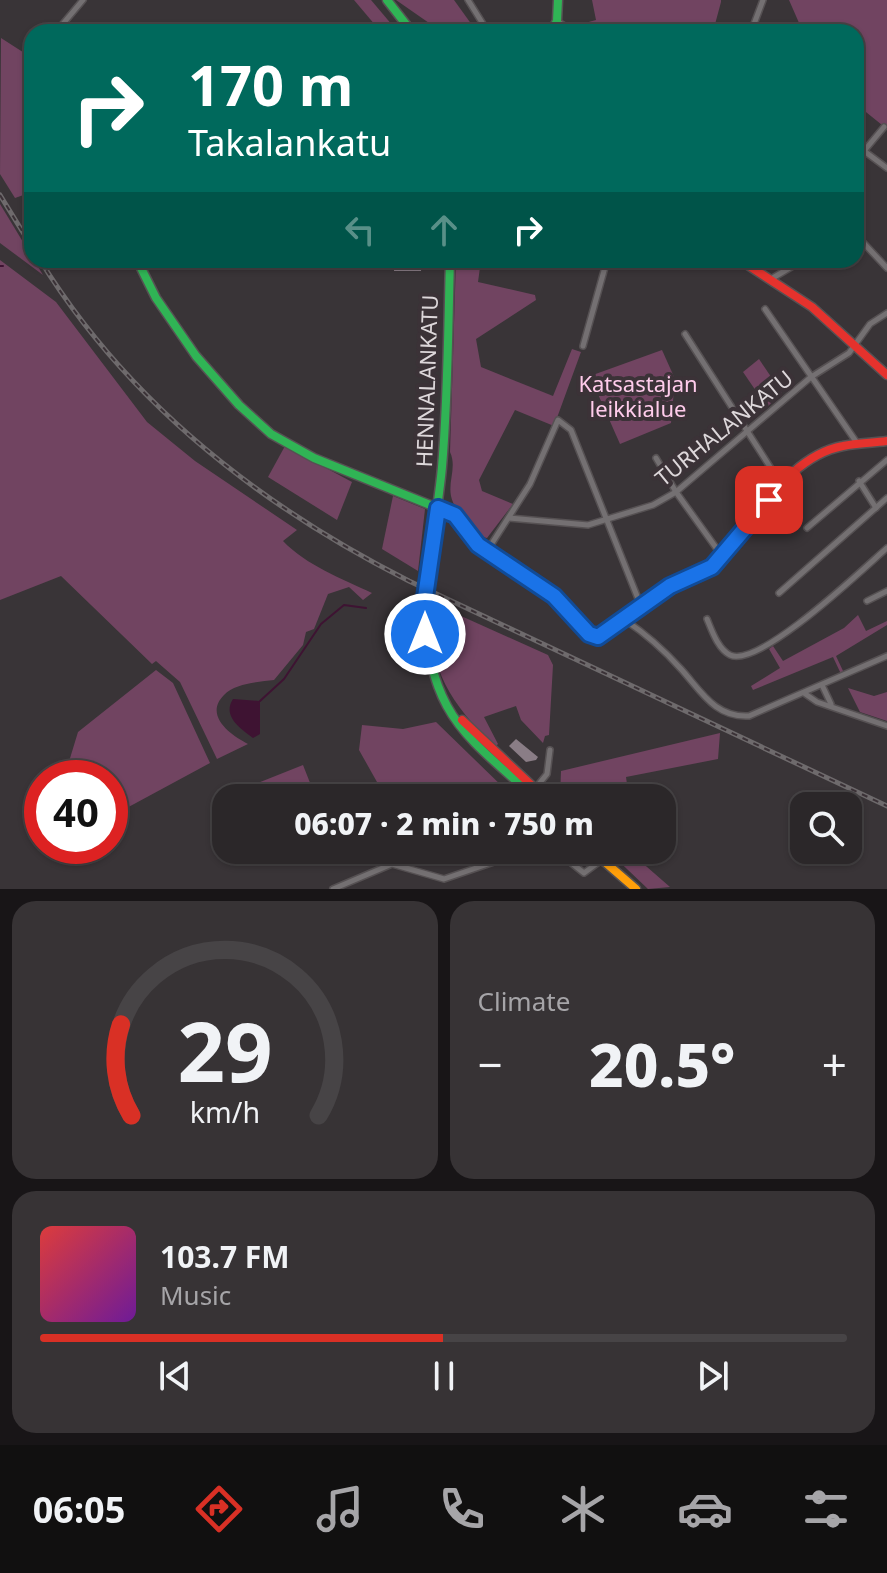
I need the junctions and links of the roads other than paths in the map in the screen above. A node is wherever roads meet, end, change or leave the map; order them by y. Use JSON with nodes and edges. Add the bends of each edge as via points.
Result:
{"nodes":[{"id":1,"x":83,"y":0,"type":"edge"},
{"id":2,"x":387,"y":0,"type":"edge"},
{"id":3,"x":468,"y":0,"type":"edge"},
{"id":4,"x":558,"y":0,"type":"edge"},
{"id":5,"x":763,"y":0,"type":"edge"},
{"id":6,"x":557,"y":21,"type":"junction"},
{"id":7,"x":63,"y":24,"type":"edge"},
{"id":8,"x":406,"y":24,"type":"edge"},
{"id":9,"x":483,"y":24,"type":"edge"},
{"id":10,"x":555,"y":24,"type":"edge"},
{"id":11,"x":562,"y":24,"type":"edge"},
{"id":12,"x":754,"y":24,"type":"edge"},
{"id":13,"x":884,"y":127,"type":"dead end"},
{"id":14,"x":864,"y":151,"type":"joint"},
{"id":15,"x":887,"y":168,"type":"edge"},
{"id":16,"x":864,"y":244,"type":"edge"},
{"id":17,"x":141,"y":268,"type":"edge"},
{"id":18,"x":450,"y":268,"type":"edge"},
{"id":19,"x":605,"y":268,"type":"edge"},
{"id":20,"x":753,"y":268,"type":"edge"},
{"id":21,"x":787,"y":268,"type":"edge"},
{"id":22,"x":887,"y":268,"type":"edge"},
{"id":23,"x":771,"y":279,"type":"junction"},
{"id":24,"x":765,"y":309,"type":"dead end"},
{"id":25,"x":887,"y":313,"type":"edge"},
{"id":26,"x":685,"y":334,"type":"dead end"},
{"id":27,"x":854,"y":343,"type":"junction"},
{"id":28,"x":583,"y":346,"type":"dead end"},
{"id":29,"x":887,"y":375,"type":"edge"},
{"id":30,"x":811,"y":377,"type":"junction"},
{"id":31,"x":746,"y":433,"type":"junction"},
{"id":32,"x":887,"y":441,"type":"edge"},
{"id":33,"x":857,"y":443,"type":"junction"},
{"id":34,"x":656,"y":458,"type":"dead end"},
{"id":35,"x":887,"y":460,"type":"edge"},
{"id":36,"x":859,"y":481,"type":"junction"},
{"id":37,"x":781,"y":484,"type":"junction"},
{"id":38,"x":676,"y":492,"type":"junction"},
{"id":39,"x":887,"y":498,"type":"edge"},
{"id":40,"x":438,"y":508,"type":"junction"},
{"id":41,"x":876,"y":508,"type":"junction"},
{"id":42,"x":509,"y":518,"type":"junction"},
{"id":43,"x":607,"y":520,"type":"junction"},
{"id":44,"x":807,"y":528,"type":"dead end"},
{"id":45,"x":887,"y":548,"type":"edge"},
{"id":46,"x":487,"y":551,"type":"junction"},
{"id":47,"x":723,"y":558,"type":"junction"},
{"id":48,"x":887,"y":591,"type":"edge"},
{"id":49,"x":779,"y":593,"type":"dead end"},
{"id":50,"x":867,"y":601,"type":"dead end"},
{"id":51,"x":641,"y":606,"type":"junction"},
{"id":52,"x":707,"y":619,"type":"dead end"},
{"id":53,"x":624,"y":620,"type":"junction"},
{"id":54,"x":887,"y":656,"type":"edge"},
{"id":55,"x":821,"y":685,"type":"junction"},
{"id":56,"x":804,"y":693,"type":"junction"},
{"id":57,"x":832,"y":705,"type":"junction"},
{"id":58,"x":887,"y":726,"type":"edge"},
{"id":59,"x":550,"y":750,"type":"dead end"},
{"id":60,"x":524,"y":784,"type":"edge"},
{"id":61,"x":540,"y":784,"type":"edge"},
{"id":62,"x":488,"y":864,"type":"edge"},
{"id":63,"x":573,"y":864,"type":"edge"},
{"id":64,"x":596,"y":864,"type":"edge"},
{"id":65,"x":608,"y":864,"type":"edge"},
{"id":66,"x":444,"y":879,"type":"junction"},
{"id":67,"x":442,"y":888,"type":"edge"},
{"id":68,"x":333,"y":889,"type":"edge"},
{"id":69,"x":636,"y":889,"type":"edge"}],
"edges":[{"from":1,"to":7,"type":"street"},
{"from":2,"to":8,"type":"street"},
{"from":3,"to":9,"type":"street"},
{"from":4,"to":6,"type":"street"},
{"from":5,"to":12,"type":"street"},
{"from":6,"to":10,"type":"street"},
{"from":6,"to":11,"type":"street"},
{"from":13,"to":14,"type":"street"},
{"from":14,"to":15,"type":"street"},
{"from":16,"to":22,"type":"street"},
{"from":17,"to":40,"type":"street","via":[[196,356],[271,434],[314,458]]},
{"from":18,"to":40,"type":"street","name":"HENNALANKATU"},
{"from":19,"to":28,"type":"street"},
{"from":20,"to":23,"type":"street"},
{"from":21,"to":23,"type":"street"},
{"from":23,"to":27,"type":"street"},
{"from":24,"to":30,"type":"street"},
{"from":25,"to":27,"type":"street","name":"TURHALANKATU"},
{"from":26,"to":31,"type":"street"},
{"from":27,"to":29,"type":"street"},
{"from":27,"to":30,"type":"street","name":"TURHALANKATU","via":[[849,353]]},
{"from":30,"to":31,"type":"street","name":"TURHALANKATU"},
{"from":30,"to":33,"type":"street"},
{"from":31,"to":37,"type":"street"},
{"from":31,"to":38,"type":"street","name":"TURHALANKATU"},
{"from":32,"to":33,"type":"street"},
{"from":33,"to":37,"type":"street","via":[[814,457]]},
{"from":34,"to":38,"type":"street"},
{"from":35,"to":36,"type":"street"},
{"from":36,"to":41,"type":"street"},
{"from":36,"to":44,"type":"street"},
{"from":37,"to":47,"type":"street"},
{"from":38,"to":43,"type":"street","name":"TURHALANKATU"},
{"from":38,"to":47,"type":"street"},
{"from":39,"to":41,"type":"street"},
{"from":40,"to":46,"type":"street","via":[[455,515]]},
{"from":40,"to":60,"type":"street","name":"HENNALANKATU","via":[[424,604],[428,657],[440,691]]},
{"from":41,"to":49,"type":"street"},
{"from":42,"to":43,"type":"street","name":"TURHALANKATU","via":[[588,525]]},
{"from":42,"to":43,"type":"street","via":[[541,463],[558,420],[571,430]]},
{"from":42,"to":46,"type":"street"},
{"from":43,"to":51,"type":"street"},
{"from":45,"to":52,"type":"street","via":[[779,638],[753,653],[729,654]]},
{"from":46,"to":53,"type":"street","via":[[554,596],[589,634],[598,637]]},
{"from":47,"to":51,"type":"street"},
{"from":48,"to":50,"type":"street"},
{"from":51,"to":53,"type":"street"},
{"from":53,"to":56,"type":"street","via":[[647,635],[703,696],[727,713],[749,716]]},
{"from":54,"to":55,"type":"street"},
{"from":55,"to":56,"type":"street"},
{"from":55,"to":57,"type":"street"},
{"from":56,"to":57,"type":"street"},
{"from":57,"to":58,"type":"street"},
{"from":59,"to":61,"type":"street"},
{"from":62,"to":66,"type":"street"},
{"from":63,"to":64,"type":"street","via":[[584,873]]},
{"from":65,"to":69,"type":"street"},
{"from":66,"to":67,"type":"street"},
{"from":66,"to":68,"type":"street","via":[[392,864]]}]}
